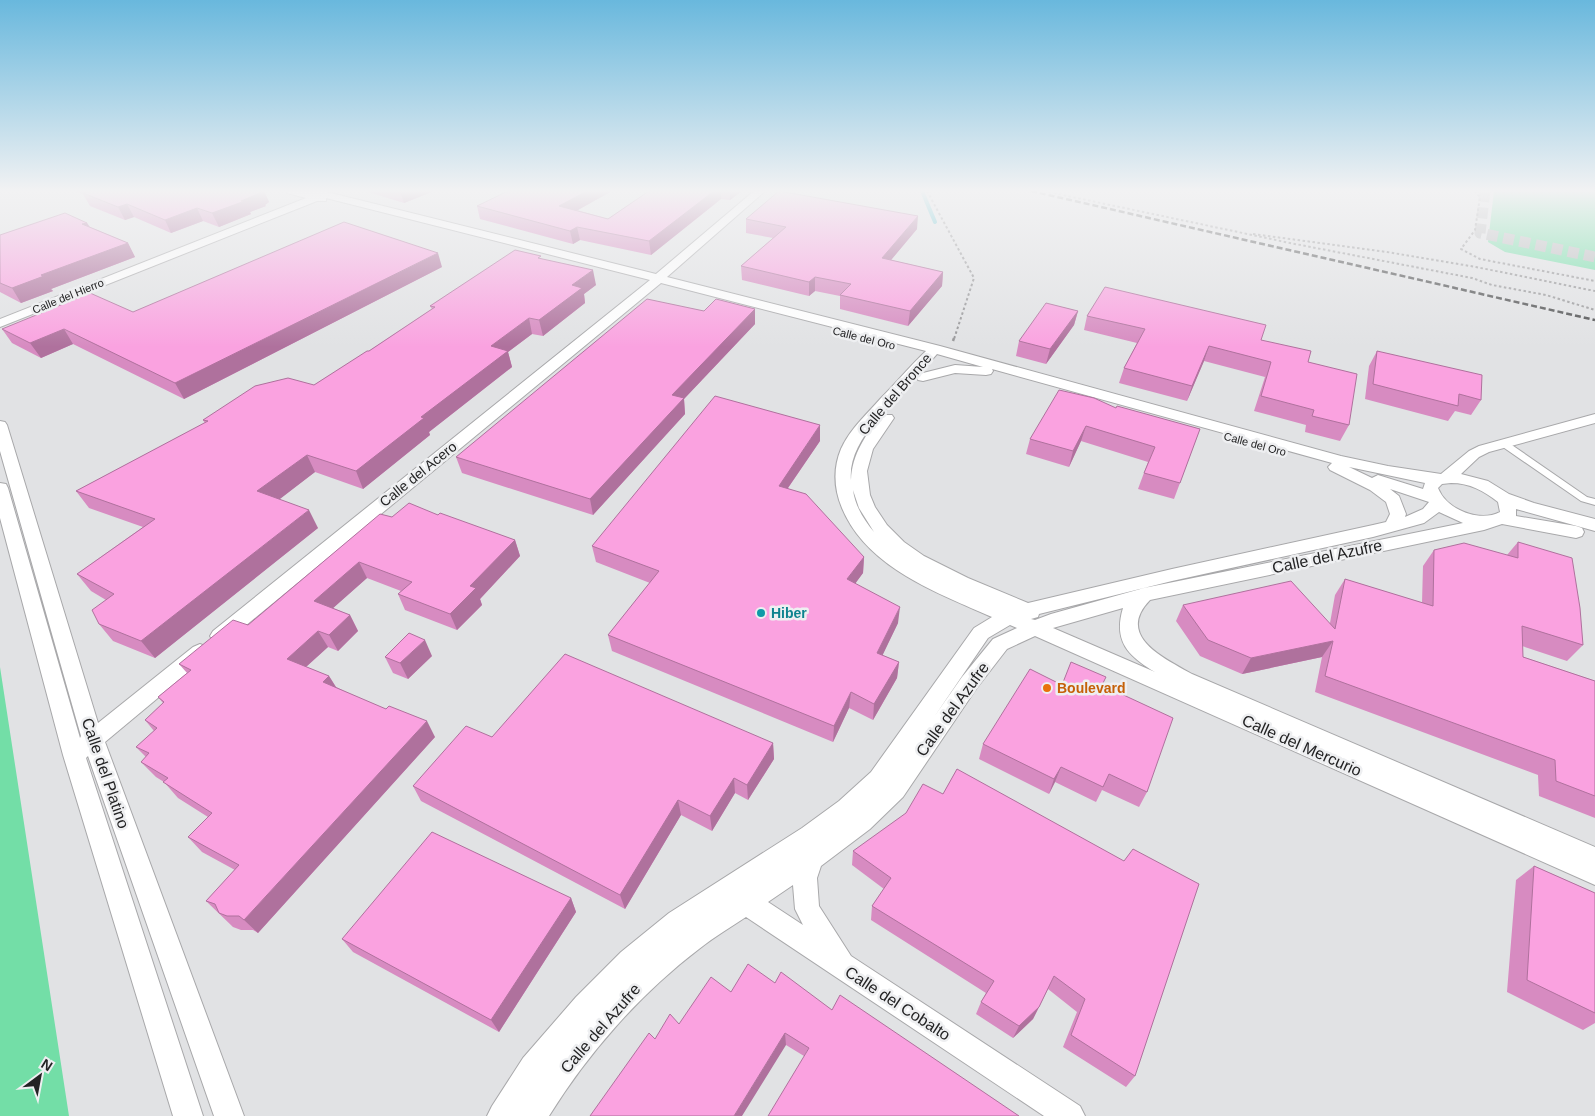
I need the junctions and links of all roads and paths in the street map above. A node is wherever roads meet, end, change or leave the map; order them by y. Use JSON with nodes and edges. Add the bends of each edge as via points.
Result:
{"nodes":[{"id":1,"x":197,"y":243,"type":"edge"},
{"id":2,"x":513,"y":243,"type":"edge"},
{"id":3,"x":699,"y":243,"type":"edge"},
{"id":4,"x":955,"y":243,"type":"edge"},
{"id":5,"x":1294,"y":243,"type":"edge"},
{"id":6,"x":1321,"y":243,"type":"edge"},
{"id":7,"x":1465,"y":243,"type":"edge"},
{"id":8,"x":655,"y":280,"type":"junction"},
{"id":9,"x":1595,"y":281,"type":"edge"},
{"id":10,"x":1595,"y":291,"type":"edge"},
{"id":11,"x":1595,"y":310,"type":"edge"},
{"id":12,"x":0,"y":323,"type":"edge"},
{"id":13,"x":938,"y":353,"type":"junction"},
{"id":14,"x":988,"y":371,"type":"junction"},
{"id":15,"x":923,"y":378,"type":"junction"},
{"id":16,"x":1595,"y":418,"type":"edge"},
{"id":17,"x":0,"y":425,"type":"edge"},
{"id":18,"x":1503,"y":443,"type":"junction"},
{"id":19,"x":1466,"y":462,"type":"junction"},
{"id":20,"x":1336,"y":467,"type":"junction"},
{"id":21,"x":1442,"y":479,"type":"junction"},
{"id":22,"x":1477,"y":482,"type":"junction"},
{"id":23,"x":0,"y":488,"type":"edge"},
{"id":24,"x":1502,"y":497,"type":"junction"},
{"id":25,"x":1436,"y":500,"type":"junction"},
{"id":26,"x":1595,"y":502,"type":"edge"},
{"id":27,"x":1499,"y":520,"type":"junction"},
{"id":28,"x":1595,"y":525,"type":"edge"},
{"id":29,"x":1392,"y":526,"type":"junction"},
{"id":30,"x":1595,"y":536,"type":"edge"},
{"id":31,"x":1144,"y":595,"type":"junction"},
{"id":32,"x":1030,"y":618,"type":"junction"},
{"id":33,"x":1188,"y":682,"type":"junction"},
{"id":34,"x":93,"y":740,"type":"junction"},
{"id":35,"x":74,"y":755,"type":"junction"},
{"id":36,"x":1595,"y":858,"type":"edge"},
{"id":37,"x":811,"y":860,"type":"junction"},
{"id":38,"x":1595,"y":874,"type":"edge"},
{"id":39,"x":737,"y":896,"type":"junction"},
{"id":40,"x":843,"y":966,"type":"junction"},
{"id":41,"x":188,"y":1116,"type":"edge"},
{"id":42,"x":229,"y":1116,"type":"edge"},
{"id":43,"x":502,"y":1116,"type":"edge"},
{"id":44,"x":532,"y":1116,"type":"edge"},
{"id":45,"x":1070,"y":1116,"type":"edge"}],
"edges":[{"from":1,"to":12,"type":"street","name":"Calle del Hierro"},
{"from":2,"to":8,"type":"street","name":"Calle del Oro"},
{"from":3,"to":8,"type":"street","name":"Calle del Acero"},
{"from":4,"to":13,"type":"path","via":[[974,278],[954,340]]},
{"from":5,"to":11,"type":"path","via":[[1472,278]]},
{"from":6,"to":10,"type":"path","via":[[1405,255]]},
{"from":7,"to":9,"type":"path","via":[[1461,249],[1480,259]]},
{"from":8,"to":13,"type":"street","name":"Calle del Oro"},
{"from":8,"to":34,"type":"street","name":"Calle del Acero"},
{"from":13,"to":14,"type":"street","name":"Calle del Oro"},
{"from":13,"to":15,"type":"street","name":"Calle del Bronce"},
{"from":13,"to":21,"type":"street","name":"Calle del Oro","via":[[1339,460]]},
{"from":13,"to":32,"type":"street","name":"Calle del Bronce","via":[[859,431],[848,451],[843,474],[847,501],[861,528],[885,554],[921,578]]},
{"from":14,"to":15,"type":"street","via":[[956,369]]},
{"from":14,"to":20,"type":"street","name":"Calle del Oro"},
{"from":15,"to":32,"type":"street","name":"Calle del Bronce","via":[[872,435],[862,453],[858,475],[862,499],[875,524],[897,547],[930,569]]},
{"from":16,"to":18,"type":"street"},
{"from":17,"to":34,"type":"street","name":"Calle del Platino"},
{"from":18,"to":19,"type":"street","via":[[1474,454]]},
{"from":18,"to":26,"type":"lane","via":[[1584,500]]},
{"from":19,"to":21,"type":"street"},
{"from":19,"to":22,"type":"street"},
{"from":20,"to":25,"type":"street","name":"Calle del Oro"},
{"from":20,"to":29,"type":"street","via":[[1376,486],[1393,500],[1398,514]]},
{"from":21,"to":22,"type":"street","name":"Calle del Oro"},
{"from":21,"to":25,"type":"street","via":[[1430,487]]},
{"from":22,"to":24,"type":"street"},
{"from":23,"to":35,"type":"street","name":"Calle del Platino"},
{"from":24,"to":27,"type":"street","via":[[1509,510],[1508,515]]},
{"from":24,"to":28,"type":"street"},
{"from":25,"to":27,"type":"street","name":"Calle del Oro","via":[[1448,510],[1465,517],[1484,522]]},
{"from":25,"to":29,"type":"street","name":"Calle del Azufre","via":[[1429,513]]},
{"from":27,"to":30,"type":"street","via":[[1553,526]]},
{"from":27,"to":31,"type":"street","name":"Calle del Azufre"},
{"from":29,"to":32,"type":"street","name":"Calle del Azufre"},
{"from":31,"to":32,"type":"street","name":"Calle del Azufre"},
{"from":31,"to":33,"type":"street","via":[[1132,607],[1129,637],[1149,659]]},
{"from":32,"to":33,"type":"street","name":"Calle del Mercurio"},
{"from":32,"to":37,"type":"street","name":"Calle del Azufre","via":[[1000,644],[895,790],[862,822]]},
{"from":32,"to":38,"type":"street","name":"Calle del Mercurio"},
{"from":32,"to":39,"type":"street","name":"Calle del Azufre","via":[[981,633],[878,779],[847,808]]},
{"from":33,"to":36,"type":"street","name":"Calle del Mercurio"},
{"from":34,"to":35,"type":"street","name":"Calle del Acero"},
{"from":34,"to":42,"type":"street","name":"Calle del Platino"},
{"from":35,"to":41,"type":"street","name":"Calle del Platino"},
{"from":37,"to":39,"type":"street","name":"Calle del Azufre"},
{"from":37,"to":40,"type":"street","via":[[805,878],[807,909]]},
{"from":39,"to":40,"type":"street","name":"Calle del Cobalto"},
{"from":39,"to":43,"type":"street","name":"Calle del Azufre","via":[[678,922],[637,955],[584,1006],[533,1068]]},
{"from":39,"to":44,"type":"street","name":"Calle del Azufre","via":[[645,978],[602,1022],[553,1083]]},
{"from":40,"to":45,"type":"street","name":"Calle del Cobalto"}]}
